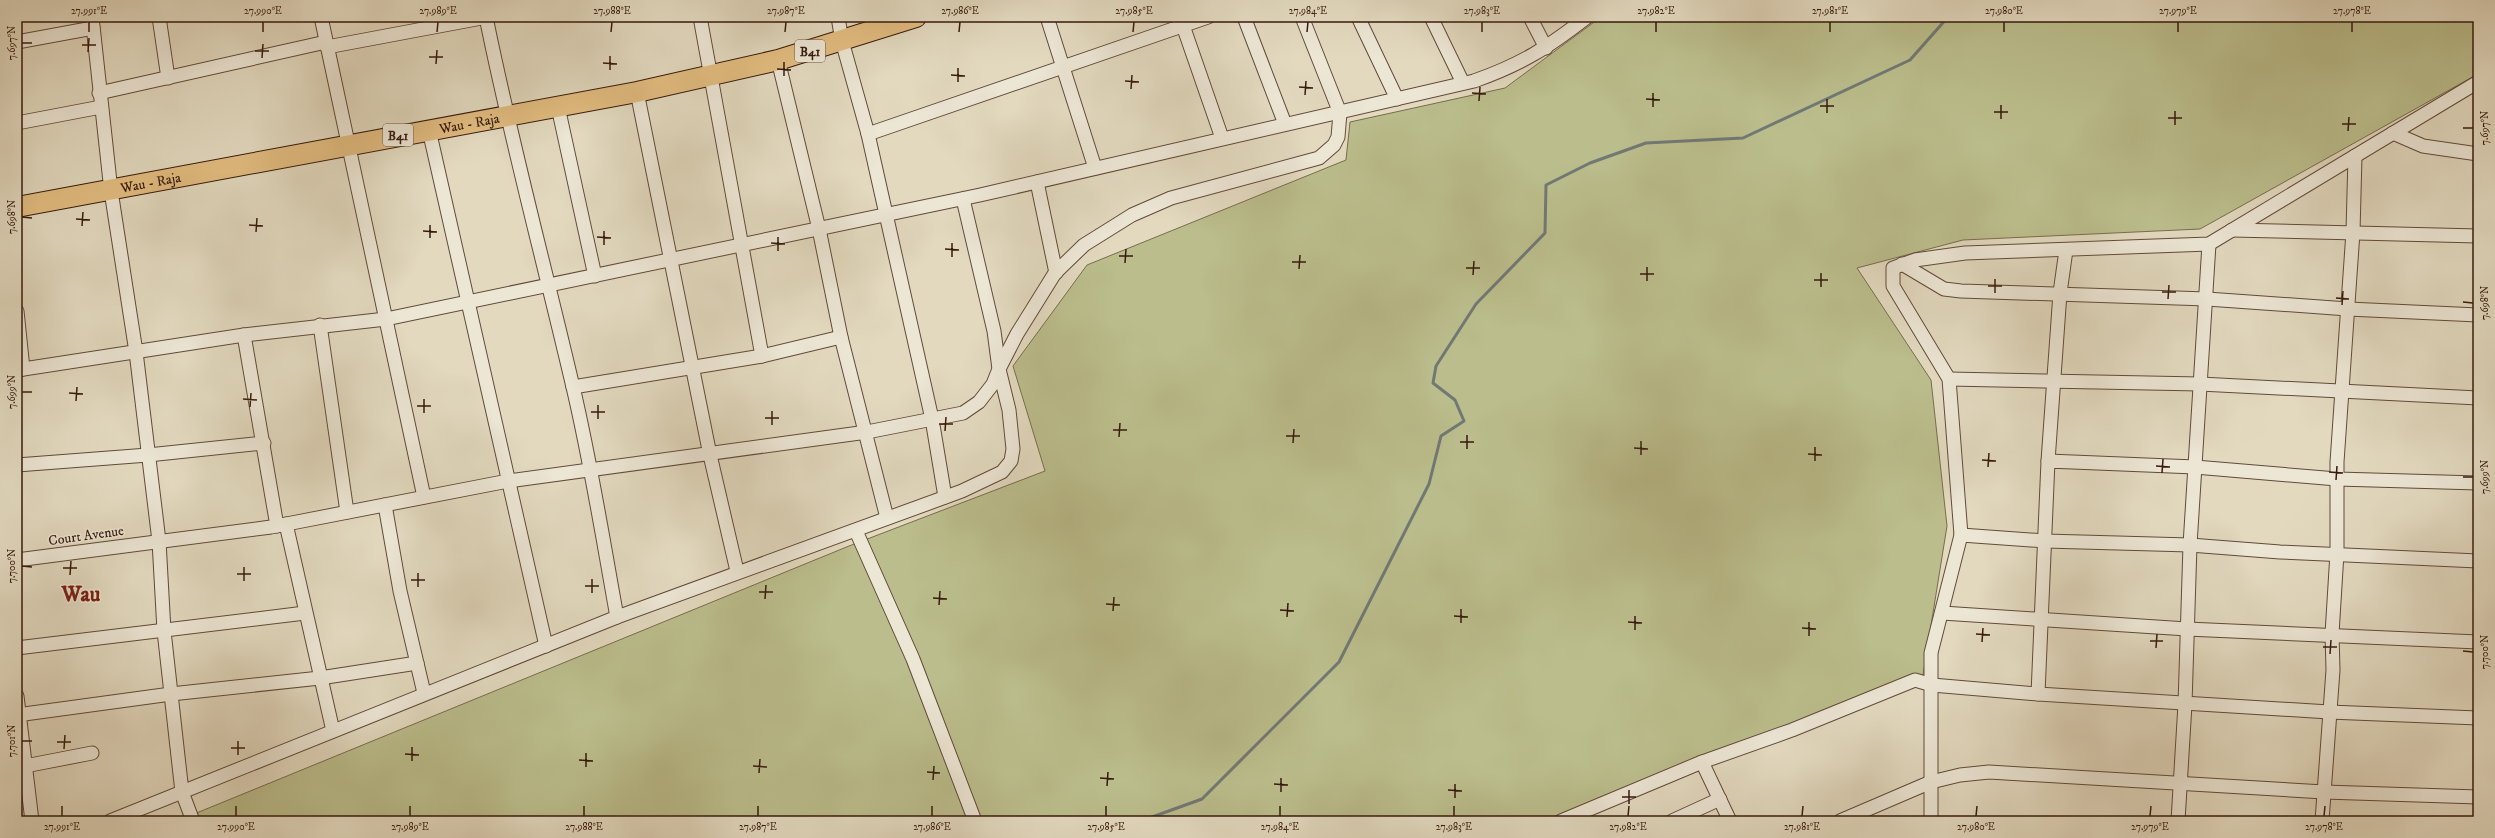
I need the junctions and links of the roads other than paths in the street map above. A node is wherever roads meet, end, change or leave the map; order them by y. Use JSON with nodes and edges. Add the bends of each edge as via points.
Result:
{"nodes":[{"id":1,"x":159,"y":17,"type":"edge"},
{"id":2,"x":321,"y":17,"type":"edge"},
{"id":3,"x":486,"y":17,"type":"edge"},
{"id":4,"x":700,"y":17,"type":"edge"},
{"id":5,"x":838,"y":17,"type":"edge"},
{"id":6,"x":916,"y":17,"type":"edge"},
{"id":7,"x":1046,"y":17,"type":"edge"},
{"id":8,"x":1208,"y":17,"type":"edge"},
{"id":9,"x":1244,"y":17,"type":"edge"},
{"id":10,"x":1302,"y":17,"type":"edge"},
{"id":11,"x":1358,"y":17,"type":"edge"},
{"id":12,"x":1431,"y":17,"type":"edge"},
{"id":13,"x":1530,"y":17,"type":"edge"},
{"id":14,"x":1587,"y":17,"type":"edge"},
{"id":15,"x":1181,"y":21,"type":"edge"},
{"id":16,"x":93,"y":23,"type":"edge"},
{"id":17,"x":842,"y":41,"type":"junction"},
{"id":18,"x":17,"y":42,"type":"edge"},
{"id":19,"x":327,"y":45,"type":"junction"},
{"id":20,"x":1546,"y":48,"type":"junction"},
{"id":21,"x":778,"y":60,"type":"junction"},
{"id":22,"x":1064,"y":68,"type":"junction"},
{"id":23,"x":710,"y":75,"type":"junction"},
{"id":24,"x":168,"y":78,"type":"junction"},
{"id":25,"x":2478,"y":82,"type":"edge"},
{"id":26,"x":1463,"y":83,"type":"junction"},
{"id":27,"x":637,"y":92,"type":"junction"},
{"id":28,"x":99,"y":93,"type":"junction"},
{"id":29,"x":1397,"y":99,"type":"junction"},
{"id":30,"x":101,"y":107,"type":"junction"},
{"id":31,"x":558,"y":107,"type":"junction"},
{"id":32,"x":1340,"y":113,"type":"junction"},
{"id":33,"x":506,"y":118,"type":"junction"},
{"id":34,"x":17,"y":123,"type":"edge"},
{"id":35,"x":1285,"y":124,"type":"junction"},
{"id":36,"x":428,"y":130,"type":"junction"},
{"id":37,"x":2393,"y":133,"type":"junction"},
{"id":38,"x":868,"y":134,"type":"junction"},
{"id":39,"x":1222,"y":138,"type":"junction"},
{"id":40,"x":347,"y":145,"type":"junction"},
{"id":41,"x":2478,"y":154,"type":"edge"},
{"id":42,"x":2355,"y":156,"type":"junction"},
{"id":43,"x":1095,"y":168,"type":"junction"},
{"id":44,"x":1037,"y":182,"type":"junction"},
{"id":45,"x":110,"y":191,"type":"junction"},
{"id":46,"x":963,"y":199,"type":"junction"},
{"id":47,"x":17,"y":207,"type":"edge"},
{"id":48,"x":884,"y":215,"type":"junction"},
{"id":49,"x":819,"y":229,"type":"junction"},
{"id":50,"x":2232,"y":230,"type":"junction"},
{"id":51,"x":2353,"y":232,"type":"junction"},
{"id":52,"x":2478,"y":236,"type":"edge"},
{"id":53,"x":2209,"y":244,"type":"junction"},
{"id":54,"x":742,"y":245,"type":"junction"},
{"id":55,"x":2066,"y":250,"type":"junction"},
{"id":56,"x":672,"y":260,"type":"junction"},
{"id":57,"x":1902,"y":264,"type":"junction"},
{"id":58,"x":1056,"y":273,"type":"junction"},
{"id":59,"x":595,"y":276,"type":"junction"},
{"id":60,"x":547,"y":286,"type":"junction"},
{"id":61,"x":2060,"y":293,"type":"junction"},
{"id":62,"x":2207,"y":299,"type":"junction"},
{"id":63,"x":468,"y":302,"type":"junction"},
{"id":64,"x":2348,"y":310,"type":"junction"},
{"id":65,"x":17,"y":311,"type":"edge"},
{"id":66,"x":2478,"y":315,"type":"edge"},
{"id":67,"x":386,"y":319,"type":"junction"},
{"id":68,"x":320,"y":325,"type":"junction"},
{"id":69,"x":244,"y":335,"type":"junction"},
{"id":70,"x":842,"y":338,"type":"junction"},
{"id":71,"x":136,"y":352,"type":"junction"},
{"id":72,"x":762,"y":356,"type":"junction"},
{"id":73,"x":692,"y":367,"type":"junction"},
{"id":74,"x":20,"y":369,"type":"edge"},
{"id":75,"x":1000,"y":369,"type":"junction"},
{"id":76,"x":1949,"y":379,"type":"junction"},
{"id":77,"x":2054,"y":380,"type":"junction"},
{"id":78,"x":2200,"y":384,"type":"junction"},
{"id":79,"x":573,"y":386,"type":"junction"},
{"id":80,"x":2343,"y":392,"type":"junction"},
{"id":81,"x":2478,"y":398,"type":"edge"},
{"id":82,"x":932,"y":419,"type":"junction"},
{"id":83,"x":867,"y":432,"type":"junction"},
{"id":84,"x":264,"y":443,"type":"junction"},
{"id":85,"x":148,"y":455,"type":"junction"},
{"id":86,"x":710,"y":455,"type":"junction"},
{"id":87,"x":2048,"y":461,"type":"junction"},
{"id":88,"x":17,"y":465,"type":"edge"},
{"id":89,"x":2195,"y":467,"type":"junction"},
{"id":90,"x":591,"y":470,"type":"junction"},
{"id":91,"x":2337,"y":478,"type":"junction"},
{"id":92,"x":508,"y":481,"type":"junction"},
{"id":93,"x":2478,"y":483,"type":"edge"},
{"id":94,"x":424,"y":497,"type":"junction"},
{"id":95,"x":945,"y":497,"type":"junction"},
{"id":96,"x":385,"y":505,"type":"junction"},
{"id":97,"x":347,"y":512,"type":"junction"},
{"id":98,"x":887,"y":518,"type":"junction"},
{"id":99,"x":282,"y":525,"type":"junction"},
{"id":100,"x":856,"y":531,"type":"junction"},
{"id":101,"x":1961,"y":535,"type":"junction"},
{"id":102,"x":2045,"y":541,"type":"junction"},
{"id":103,"x":159,"y":542,"type":"junction"},
{"id":104,"x":2190,"y":545,"type":"junction"},
{"id":105,"x":2337,"y":553,"type":"junction"},
{"id":106,"x":17,"y":560,"type":"edge"},
{"id":107,"x":2478,"y":561,"type":"edge"},
{"id":108,"x":737,"y":572,"type":"junction"},
{"id":109,"x":305,"y":613,"type":"junction"},
{"id":110,"x":1942,"y":613,"type":"junction"},
{"id":111,"x":618,"y":617,"type":"junction"},
{"id":112,"x":2041,"y":618,"type":"junction"},
{"id":113,"x":2187,"y":629,"type":"junction"},
{"id":114,"x":164,"y":631,"type":"junction"},
{"id":115,"x":2332,"y":634,"type":"junction"},
{"id":116,"x":2478,"y":642,"type":"edge"},
{"id":117,"x":546,"y":646,"type":"junction"},
{"id":118,"x":17,"y":648,"type":"edge"},
{"id":119,"x":417,"y":663,"type":"junction"},
{"id":120,"x":320,"y":678,"type":"junction"},
{"id":121,"x":1932,"y":685,"type":"junction"},
{"id":122,"x":171,"y":694,"type":"junction"},
{"id":123,"x":424,"y":694,"type":"junction"},
{"id":124,"x":2038,"y":694,"type":"junction"},
{"id":125,"x":17,"y":696,"type":"edge"},
{"id":126,"x":2186,"y":704,"type":"junction"},
{"id":127,"x":2329,"y":712,"type":"junction"},
{"id":128,"x":18,"y":715,"type":"edge"},
{"id":129,"x":2478,"y":718,"type":"edge"},
{"id":130,"x":333,"y":732,"type":"junction"},
{"id":131,"x":92,"y":753,"type":"dead end"},
{"id":132,"x":1702,"y":762,"type":"junction"},
{"id":133,"x":25,"y":766,"type":"junction"},
{"id":134,"x":1931,"y":782,"type":"junction"},
{"id":135,"x":2178,"y":784,"type":"junction"},
{"id":136,"x":182,"y":792,"type":"junction"},
{"id":137,"x":2324,"y":792,"type":"junction"},
{"id":138,"x":2478,"y":796,"type":"edge"},
{"id":139,"x":1720,"y":799,"type":"junction"},
{"id":140,"x":23,"y":801,"type":"edge"},
{"id":141,"x":32,"y":821,"type":"edge"},
{"id":142,"x":110,"y":821,"type":"edge"},
{"id":143,"x":193,"y":821,"type":"edge"},
{"id":144,"x":975,"y":821,"type":"edge"},
{"id":145,"x":1561,"y":821,"type":"edge"},
{"id":146,"x":1672,"y":821,"type":"edge"},
{"id":147,"x":1730,"y":821,"type":"edge"},
{"id":148,"x":1840,"y":821,"type":"edge"},
{"id":149,"x":1931,"y":821,"type":"edge"},
{"id":150,"x":2178,"y":821,"type":"edge"},
{"id":151,"x":2322,"y":821,"type":"edge"}],
"edges":[{"from":1,"to":24,"type":"street"},
{"from":2,"to":19,"type":"street"},
{"from":3,"to":19,"type":"street"},
{"from":3,"to":33,"type":"street"},
{"from":4,"to":23,"type":"street"},
{"from":5,"to":17,"type":"street"},
{"from":6,"to":17,"type":"main road","name":"Wau - Raja","number":"B41"},
{"from":7,"to":22,"type":"street"},
{"from":8,"to":15,"type":"street"},
{"from":9,"to":35,"type":"street"},
{"from":10,"to":32,"type":"street"},
{"from":11,"to":29,"type":"street"},
{"from":12,"to":26,"type":"street"},
{"from":13,"to":20,"type":"street"},
{"from":14,"to":20,"type":"street"},
{"from":15,"to":22,"type":"street"},
{"from":15,"to":39,"type":"street"},
{"from":16,"to":18,"type":"street"},
{"from":16,"to":28,"type":"street"},
{"from":17,"to":21,"type":"main road","name":"Wau - Raja","number":"B41"},
{"from":17,"to":38,"type":"street"},
{"from":19,"to":24,"type":"street"},
{"from":19,"to":40,"type":"street"},
{"from":20,"to":26,"type":"street","via":[[1510,68]]},
{"from":21,"to":23,"type":"main road","name":"Wau - Raja","number":"B41"},
{"from":21,"to":49,"type":"street"},
{"from":22,"to":38,"type":"street"},
{"from":22,"to":43,"type":"street"},
{"from":23,"to":27,"type":"main road","name":"Wau - Raja","number":"B41"},
{"from":23,"to":54,"type":"street"},
{"from":24,"to":28,"type":"street"},
{"from":25,"to":37,"type":"street"},
{"from":26,"to":29,"type":"street"},
{"from":27,"to":31,"type":"main road","name":"Wau - Raja","number":"B41"},
{"from":27,"to":56,"type":"street"},
{"from":28,"to":30,"type":"street"},
{"from":29,"to":32,"type":"street"},
{"from":30,"to":34,"type":"street"},
{"from":30,"to":45,"type":"street"},
{"from":31,"to":33,"type":"main road","name":"Wau - Raja","number":"B41"},
{"from":31,"to":59,"type":"street"},
{"from":32,"to":35,"type":"street"},
{"from":32,"to":58,"type":"street","name":"Court Avenue","via":[[1338,137],[1334,145],[1319,158],[1171,198],[1151,206],[1084,244]]},
{"from":33,"to":36,"type":"main road","name":"Wau - Raja","number":"B41"},
{"from":33,"to":60,"type":"street"},
{"from":35,"to":39,"type":"street"},
{"from":36,"to":40,"type":"main road","name":"Wau - Raja","number":"B41"},
{"from":36,"to":63,"type":"street"},
{"from":37,"to":41,"type":"street","via":[[2423,146]]},
{"from":37,"to":42,"type":"street"},
{"from":38,"to":48,"type":"street"},
{"from":39,"to":43,"type":"street"},
{"from":40,"to":45,"type":"main road","name":"Wau - Raja","number":"B41"},
{"from":40,"to":67,"type":"street"},
{"from":42,"to":50,"type":"street"},
{"from":42,"to":51,"type":"street"},
{"from":43,"to":44,"type":"street"},
{"from":44,"to":46,"type":"street"},
{"from":44,"to":58,"type":"street"},
{"from":45,"to":47,"type":"main road","name":"Wau - Raja","number":"B41"},
{"from":45,"to":71,"type":"street"},
{"from":46,"to":48,"type":"street"},
{"from":46,"to":75,"type":"street","via":[[994,331]]},
{"from":48,"to":49,"type":"street"},
{"from":48,"to":82,"type":"street"},
{"from":49,"to":54,"type":"street"},
{"from":49,"to":70,"type":"street"},
{"from":50,"to":51,"type":"street"},
{"from":50,"to":53,"type":"street"},
{"from":51,"to":52,"type":"street"},
{"from":51,"to":64,"type":"street"},
{"from":53,"to":55,"type":"street"},
{"from":53,"to":62,"type":"street"},
{"from":54,"to":56,"type":"street"},
{"from":54,"to":72,"type":"street"},
{"from":55,"to":57,"type":"street","via":[[1965,253]]},
{"from":55,"to":61,"type":"street"},
{"from":56,"to":59,"type":"street"},
{"from":56,"to":73,"type":"street"},
{"from":57,"to":61,"type":"street","via":[[1944,289]]},
{"from":57,"to":76,"type":"street","via":[[1894,268],[1893,286]]},
{"from":58,"to":75,"type":"street","name":"Court Avenue","via":[[1017,334]]},
{"from":59,"to":60,"type":"street"},
{"from":60,"to":63,"type":"street"},
{"from":60,"to":79,"type":"street"},
{"from":61,"to":62,"type":"street"},
{"from":61,"to":77,"type":"street"},
{"from":62,"to":64,"type":"street"},
{"from":62,"to":78,"type":"street"},
{"from":63,"to":67,"type":"street"},
{"from":63,"to":92,"type":"street"},
{"from":64,"to":66,"type":"street"},
{"from":64,"to":80,"type":"street"},
{"from":65,"to":74,"type":"street"},
{"from":67,"to":68,"type":"street"},
{"from":67,"to":94,"type":"street"},
{"from":68,"to":69,"type":"street"},
{"from":68,"to":97,"type":"street"},
{"from":69,"to":71,"type":"street"},
{"from":69,"to":84,"type":"street"},
{"from":70,"to":72,"type":"street"},
{"from":70,"to":83,"type":"street"},
{"from":71,"to":74,"type":"street"},
{"from":71,"to":85,"type":"street"},
{"from":72,"to":73,"type":"street"},
{"from":73,"to":79,"type":"street"},
{"from":73,"to":86,"type":"street"},
{"from":75,"to":82,"type":"street","name":"Court Avenue","via":[[993,384],[979,402],[963,413]]},
{"from":75,"to":95,"type":"street","via":[[1009,410],[1013,449],[1011,461],[1002,472],[988,480]]},
{"from":76,"to":77,"type":"street"},
{"from":76,"to":101,"type":"street"},
{"from":77,"to":78,"type":"street"},
{"from":77,"to":87,"type":"street"},
{"from":78,"to":80,"type":"street"},
{"from":78,"to":89,"type":"street"},
{"from":79,"to":90,"type":"street"},
{"from":80,"to":81,"type":"street"},
{"from":80,"to":91,"type":"street"},
{"from":82,"to":83,"type":"street","name":"Court Avenue"},
{"from":82,"to":95,"type":"street"},
{"from":83,"to":86,"type":"street","name":"Court Avenue"},
{"from":83,"to":98,"type":"street"},
{"from":84,"to":85,"type":"street"},
{"from":84,"to":99,"type":"street"},
{"from":85,"to":88,"type":"street"},
{"from":85,"to":103,"type":"street"},
{"from":86,"to":90,"type":"street","name":"Court Avenue"},
{"from":86,"to":108,"type":"street"},
{"from":87,"to":89,"type":"street"},
{"from":87,"to":102,"type":"street"},
{"from":89,"to":91,"type":"street"},
{"from":89,"to":104,"type":"street"},
{"from":90,"to":92,"type":"street","name":"Court Avenue"},
{"from":90,"to":111,"type":"street"},
{"from":91,"to":93,"type":"street"},
{"from":91,"to":105,"type":"street"},
{"from":92,"to":94,"type":"street","name":"Court Avenue"},
{"from":92,"to":117,"type":"street"},
{"from":94,"to":96,"type":"street","name":"Court Avenue"},
{"from":95,"to":98,"type":"street"},
{"from":96,"to":97,"type":"street","name":"Court Avenue"},
{"from":96,"to":119,"type":"street","via":[[400,591]]},
{"from":97,"to":99,"type":"street","name":"Court Avenue"},
{"from":98,"to":100,"type":"street"},
{"from":99,"to":103,"type":"street","name":"Court Avenue"},
{"from":99,"to":109,"type":"street"},
{"from":100,"to":108,"type":"street"},
{"from":100,"to":144,"type":"street","via":[[913,659]]},
{"from":101,"to":102,"type":"street"},
{"from":101,"to":110,"type":"street"},
{"from":102,"to":104,"type":"street"},
{"from":102,"to":112,"type":"street"},
{"from":103,"to":106,"type":"street","name":"Court Avenue"},
{"from":103,"to":114,"type":"street"},
{"from":104,"to":105,"type":"street","via":[[2280,552]]},
{"from":104,"to":113,"type":"street"},
{"from":105,"to":107,"type":"street"},
{"from":105,"to":115,"type":"street"},
{"from":108,"to":111,"type":"street"},
{"from":109,"to":114,"type":"street"},
{"from":109,"to":120,"type":"street"},
{"from":110,"to":112,"type":"street"},
{"from":110,"to":121,"type":"street","via":[[1931,654]]},
{"from":111,"to":117,"type":"street"},
{"from":112,"to":113,"type":"street"},
{"from":112,"to":124,"type":"street"},
{"from":113,"to":115,"type":"street"},
{"from":113,"to":126,"type":"street"},
{"from":114,"to":118,"type":"street"},
{"from":114,"to":122,"type":"street"},
{"from":115,"to":116,"type":"street"},
{"from":115,"to":127,"type":"street","via":[[2333,670]]},
{"from":117,"to":123,"type":"street"},
{"from":119,"to":120,"type":"street"},
{"from":119,"to":123,"type":"street"},
{"from":120,"to":122,"type":"street"},
{"from":120,"to":130,"type":"street"},
{"from":121,"to":124,"type":"street"},
{"from":121,"to":132,"type":"street","via":[[1915,680],[1792,730]]},
{"from":121,"to":134,"type":"street"},
{"from":122,"to":128,"type":"street"},
{"from":122,"to":136,"type":"street"},
{"from":123,"to":130,"type":"street"},
{"from":124,"to":126,"type":"street"},
{"from":125,"to":128,"type":"street"},
{"from":126,"to":127,"type":"street"},
{"from":126,"to":135,"type":"street"},
{"from":127,"to":129,"type":"street"},
{"from":127,"to":137,"type":"street"},
{"from":128,"to":133,"type":"street"},
{"from":130,"to":136,"type":"street"},
{"from":131,"to":133,"type":"street"},
{"from":132,"to":139,"type":"street"},
{"from":132,"to":145,"type":"street"},
{"from":133,"to":140,"type":"street"},
{"from":134,"to":135,"type":"street","via":[[1960,774],[1989,772]]},
{"from":134,"to":148,"type":"street"},
{"from":134,"to":149,"type":"street"},
{"from":135,"to":137,"type":"street"},
{"from":135,"to":150,"type":"street"},
{"from":136,"to":142,"type":"street"},
{"from":136,"to":143,"type":"street"},
{"from":137,"to":138,"type":"street"},
{"from":137,"to":151,"type":"street"},
{"from":139,"to":146,"type":"street"},
{"from":139,"to":147,"type":"street"},
{"from":140,"to":141,"type":"street"}]}
